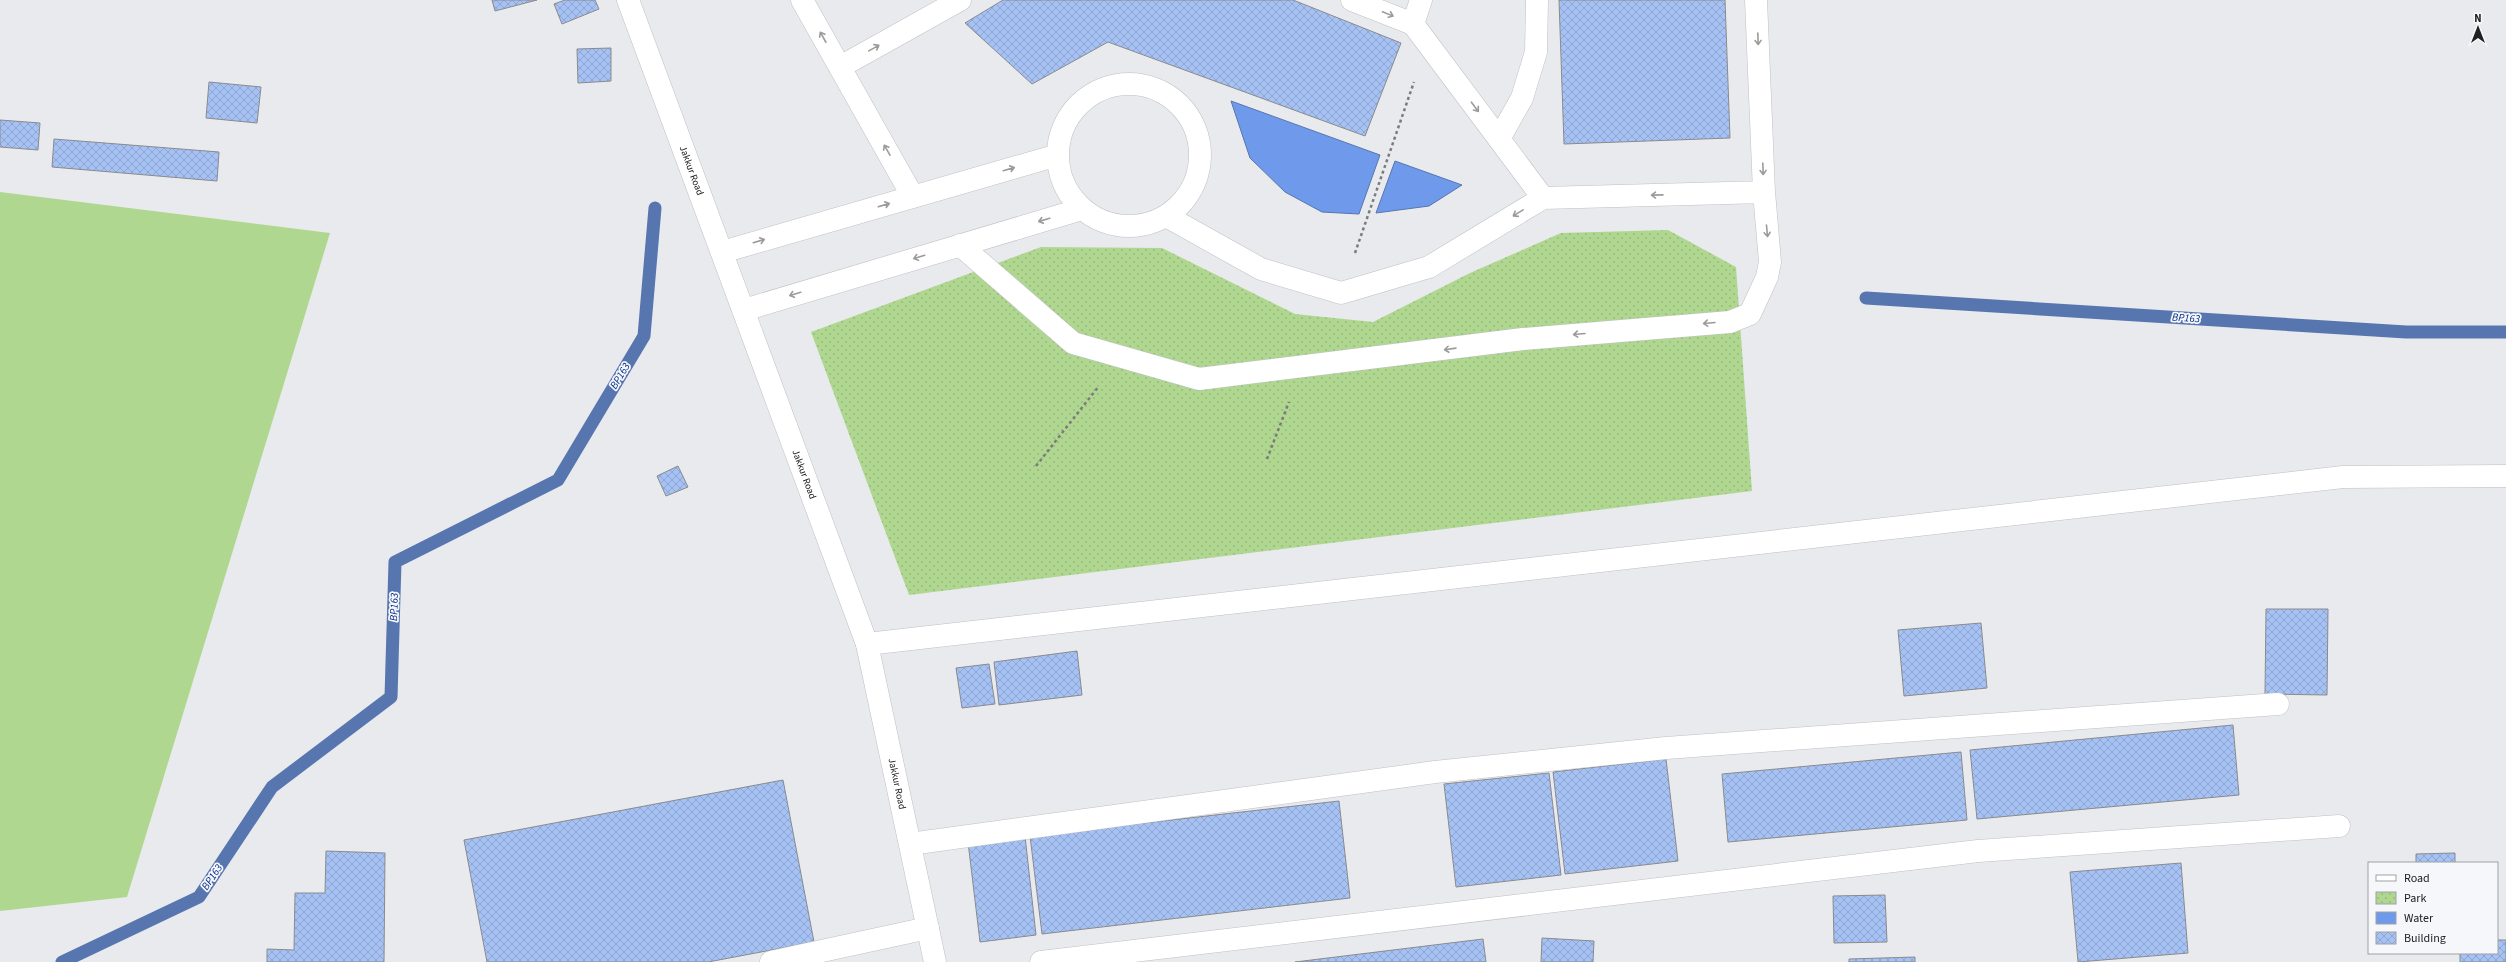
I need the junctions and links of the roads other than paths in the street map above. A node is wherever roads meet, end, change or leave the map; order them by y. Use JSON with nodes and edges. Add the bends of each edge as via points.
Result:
{"nodes":[{"id":1,"x":628,"y":0,"type":"edge"},
{"id":2,"x":802,"y":0,"type":"edge"},
{"id":3,"x":960,"y":0,"type":"edge"},
{"id":4,"x":1352,"y":0,"type":"edge"},
{"id":5,"x":1421,"y":0,"type":"edge"},
{"id":6,"x":1536,"y":0,"type":"edge"},
{"id":7,"x":1756,"y":0,"type":"edge"},
{"id":8,"x":1413,"y":24,"type":"junction"},
{"id":9,"x":840,"y":67,"type":"junction"},
{"id":10,"x":1499,"y":139,"type":"junction"},
{"id":11,"x":1058,"y":155,"type":"junction"},
{"id":12,"x":1764,"y":192,"type":"junction"},
{"id":13,"x":913,"y":197,"type":"junction"},
{"id":14,"x":1543,"y":198,"type":"junction"},
{"id":15,"x":1082,"y":209,"type":"junction"},
{"id":16,"x":1166,"y":216,"type":"junction"},
{"id":17,"x":960,"y":245,"type":"junction"},
{"id":18,"x":722,"y":252,"type":"junction"},
{"id":19,"x":744,"y":310,"type":"junction"},
{"id":20,"x":2506,"y":476,"type":"edge"},
{"id":21,"x":867,"y":644,"type":"junction"},
{"id":22,"x":2278,"y":704,"type":"dead end"},
{"id":23,"x":2339,"y":826,"type":"dead end"},
{"id":24,"x":910,"y":844,"type":"junction"},
{"id":25,"x":928,"y":928,"type":"junction"},
{"id":26,"x":771,"y":962,"type":"edge"},
{"id":27,"x":935,"y":962,"type":"edge"},
{"id":28,"x":1041,"y":962,"type":"edge"}],
"edges":[{"from":1,"to":18,"type":"street","name":"Jakkur Road"},
{"from":9,"to":2,"type":"street","one_way":true},
{"from":9,"to":3,"type":"street","one_way":true},
{"from":4,"to":8,"type":"street","one_way":true},
{"from":5,"to":8,"type":"street"},
{"from":6,"to":10,"type":"street","via":[[1536,52],[1522,98]]},
{"from":7,"to":12,"type":"street","one_way":true},
{"from":8,"to":10,"type":"street","one_way":true},
{"from":13,"to":9,"type":"street","one_way":true},
{"from":10,"to":14,"type":"street"},
{"from":13,"to":11,"type":"street","one_way":true},
{"from":11,"to":15,"type":"street","via":[[1058,169],[1067,192]]},
{"from":11,"to":16,"type":"street","via":[[1058,145],[1065,123],[1080,103],[1100,90],[1123,84],[1144,86],[1164,93],[1180,105],[1192,122],[1200,142],[1196,182],[1184,202]]},
{"from":12,"to":14,"type":"street","one_way":true},
{"from":12,"to":17,"type":"street","one_way":true,"via":[[1770,262],[1767,277],[1750,314],[1730,322],[1523,339],[1199,379],[1073,343]]},
{"from":18,"to":13,"type":"street","one_way":true},
{"from":14,"to":16,"type":"street","one_way":true,"via":[[1429,267],[1341,293],[1261,269]]},
{"from":15,"to":16,"type":"street","via":[[1101,221],[1122,227],[1146,225]]},
{"from":15,"to":17,"type":"street","one_way":true},
{"from":17,"to":19,"type":"street","one_way":true},
{"from":18,"to":19,"type":"street","name":"Jakkur Road"},
{"from":19,"to":21,"type":"street","name":"Jakkur Road"},
{"from":20,"to":21,"type":"street","via":[[2344,477]]},
{"from":21,"to":24,"type":"street","name":"Jakkur Road"},
{"from":22,"to":24,"type":"street","via":[[1666,748],[1435,772]]},
{"from":23,"to":28,"type":"street","via":[[1978,851]]},
{"from":24,"to":25,"type":"street","name":"Jakkur Road"},
{"from":25,"to":26,"type":"street"},
{"from":25,"to":27,"type":"street","name":"Jakkur Road"}]}
